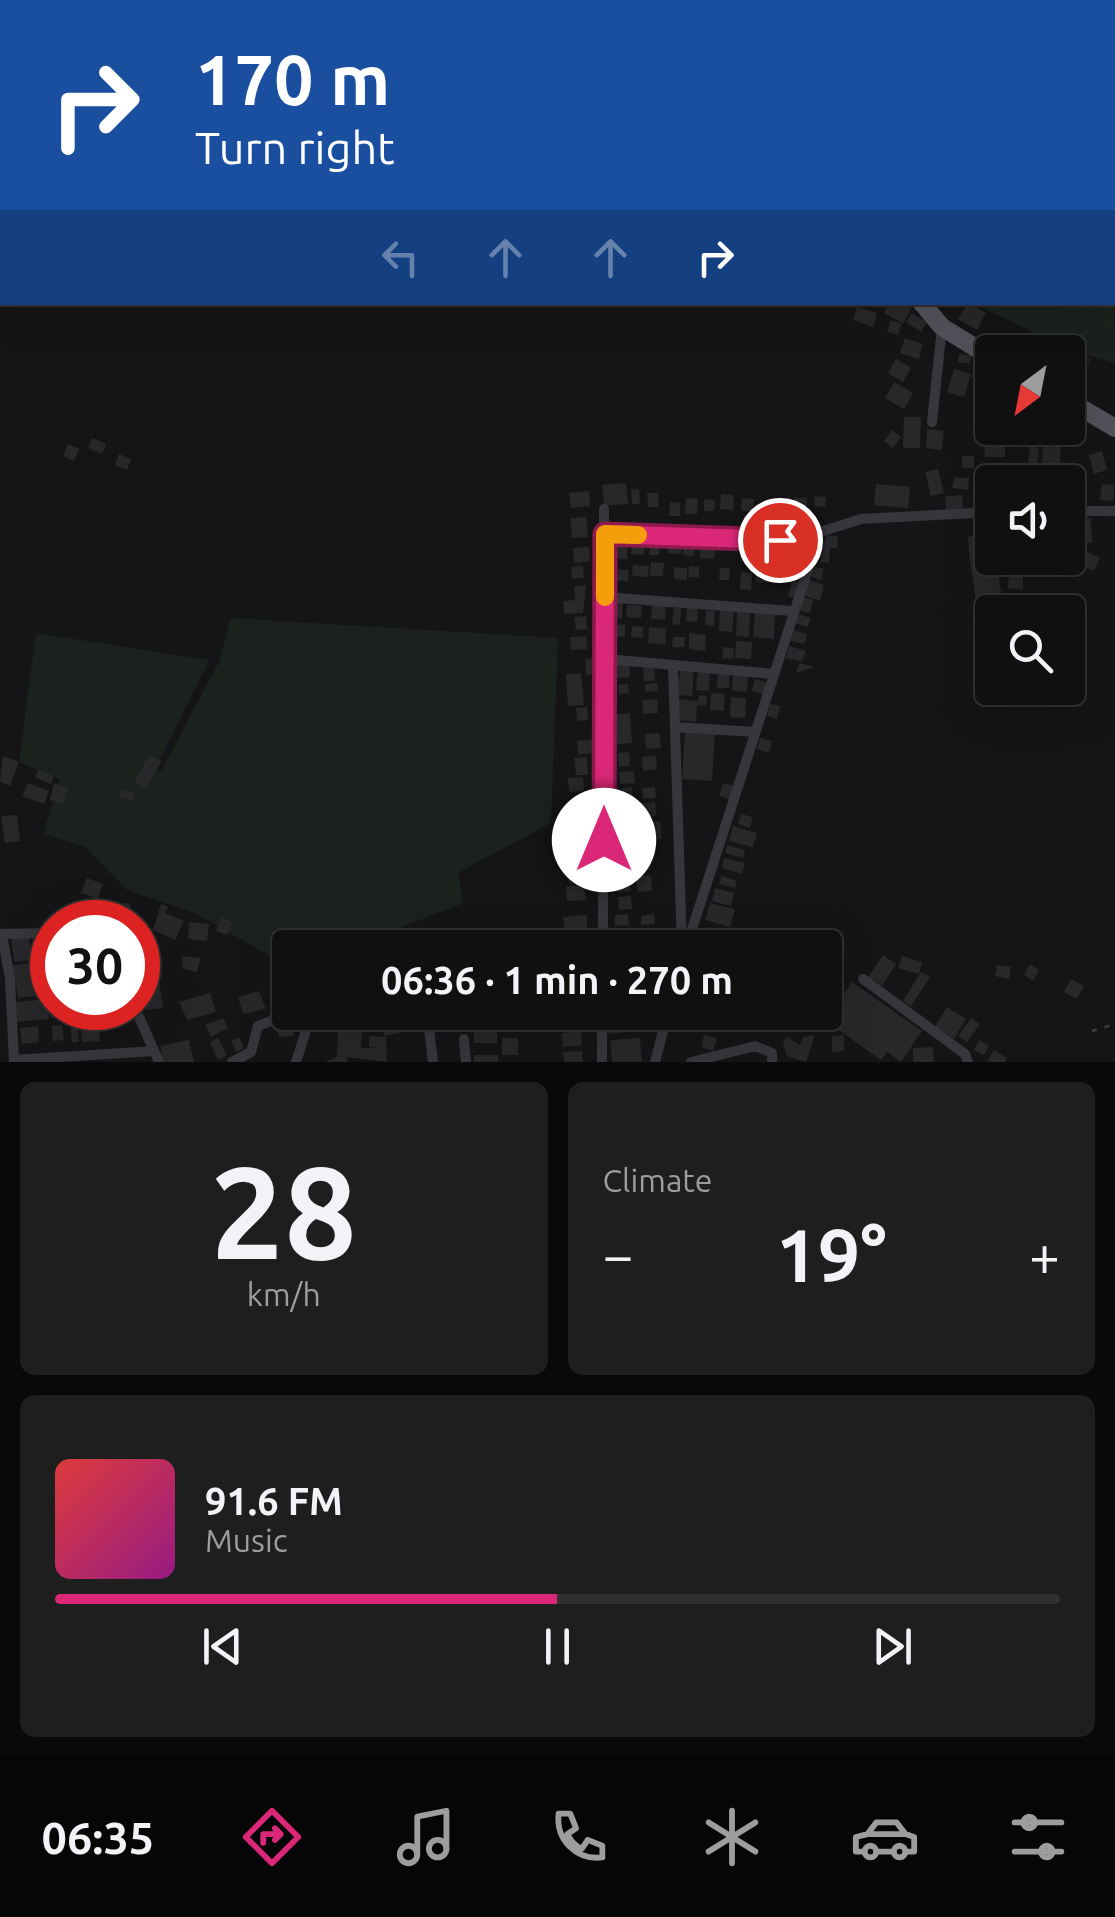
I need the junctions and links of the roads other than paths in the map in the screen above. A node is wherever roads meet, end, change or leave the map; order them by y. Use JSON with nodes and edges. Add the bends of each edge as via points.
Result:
{"nodes":[{"id":1,"x":923,"y":305,"type":"edge"},
{"id":2,"x":942,"y":328,"type":"junction"},
{"id":3,"x":975,"y":348,"type":"edge"},
{"id":4,"x":1085,"y":410,"type":"edge"},
{"id":5,"x":932,"y":422,"type":"dead end"},
{"id":6,"x":1115,"y":428,"type":"edge"},
{"id":7,"x":604,"y":510,"type":"dead end"},
{"id":8,"x":1085,"y":510,"type":"edge"},
{"id":9,"x":1115,"y":511,"type":"edge"},
{"id":10,"x":975,"y":513,"type":"edge"},
{"id":11,"x":605,"y":534,"type":"junction"},
{"id":12,"x":815,"y":542,"type":"junction"},
{"id":13,"x":604,"y":597,"type":"junction"},
{"id":14,"x":792,"y":611,"type":"junction"},
{"id":15,"x":606,"y":660,"type":"junction"},
{"id":16,"x":674,"y":665,"type":"junction"},
{"id":17,"x":774,"y":674,"type":"junction"},
{"id":18,"x":675,"y":727,"type":"junction"},
{"id":19,"x":756,"y":732,"type":"junction"},
{"id":20,"x":603,"y":930,"type":"edge"},
{"id":21,"x":683,"y":930,"type":"edge"},
{"id":22,"x":690,"y":930,"type":"edge"},
{"id":23,"x":30,"y":933,"type":"edge"},
{"id":24,"x":1,"y":934,"type":"edge"},
{"id":25,"x":863,"y":979,"type":"dead end"},
{"id":26,"x":271,"y":1020,"type":"dead end"},
{"id":27,"x":145,"y":1030,"type":"edge"},
{"id":28,"x":306,"y":1030,"type":"edge"},
{"id":29,"x":430,"y":1030,"type":"edge"},
{"id":30,"x":602,"y":1030,"type":"edge"},
{"id":31,"x":663,"y":1030,"type":"edge"},
{"id":32,"x":464,"y":1039,"type":"dead end"},
{"id":33,"x":156,"y":1056,"type":"edge"},
{"id":34,"x":14,"y":1061,"type":"edge"},
{"id":35,"x":697,"y":1061,"type":"edge"},
{"id":36,"x":232,"y":1062,"type":"edge"},
{"id":37,"x":296,"y":1062,"type":"edge"},
{"id":38,"x":433,"y":1062,"type":"edge"},
{"id":39,"x":466,"y":1062,"type":"edge"},
{"id":40,"x":602,"y":1062,"type":"edge"},
{"id":41,"x":654,"y":1062,"type":"edge"},
{"id":42,"x":772,"y":1062,"type":"edge"},
{"id":43,"x":968,"y":1062,"type":"edge"}],
"edges":[{"from":1,"to":2,"type":"main road"},
{"from":2,"to":3,"type":"main road"},
{"from":2,"to":5,"type":"street"},
{"from":4,"to":6,"type":"main road"},
{"from":7,"to":11,"type":"street"},
{"from":8,"to":9,"type":"street"},
{"from":10,"to":12,"type":"street","via":[[861,519],[827,527]]},
{"from":11,"to":12,"type":"street"},
{"from":11,"to":13,"type":"street"},
{"from":12,"to":14,"type":"street"},
{"from":13,"to":14,"type":"street"},
{"from":13,"to":15,"type":"street"},
{"from":14,"to":17,"type":"street"},
{"from":15,"to":16,"type":"street"},
{"from":15,"to":20,"type":"street"},
{"from":16,"to":17,"type":"street"},
{"from":16,"to":18,"type":"street"},
{"from":17,"to":19,"type":"street"},
{"from":18,"to":19,"type":"street"},
{"from":18,"to":21,"type":"street"},
{"from":19,"to":22,"type":"street"},
{"from":23,"to":24,"type":"street"},
{"from":24,"to":34,"type":"street"},
{"from":25,"to":43,"type":"street","via":[[966,1054]]},
{"from":26,"to":36,"type":"street","via":[[258,1026],[250,1052]]},
{"from":27,"to":33,"type":"street"},
{"from":28,"to":37,"type":"street"},
{"from":29,"to":38,"type":"street"},
{"from":30,"to":40,"type":"street"},
{"from":31,"to":41,"type":"street"},
{"from":32,"to":39,"type":"street"},
{"from":33,"to":34,"type":"street"},
{"from":35,"to":42,"type":"street","via":[[756,1046],[772,1053]]}]}
